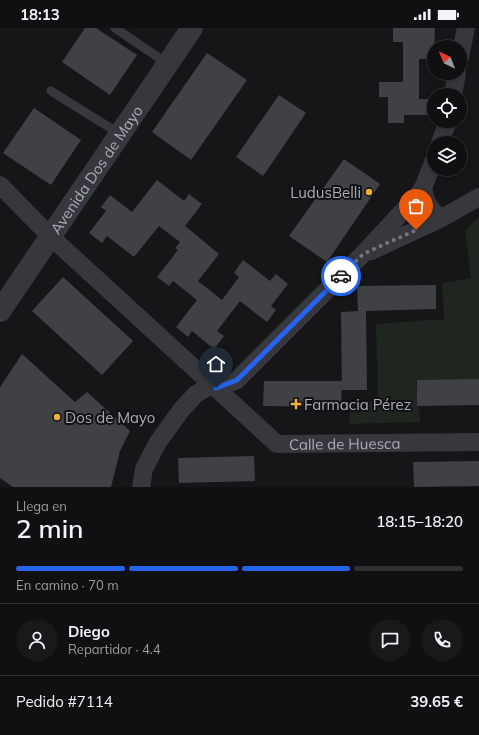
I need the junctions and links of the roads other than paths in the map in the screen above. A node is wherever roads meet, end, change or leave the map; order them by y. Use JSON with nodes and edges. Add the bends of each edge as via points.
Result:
{"nodes":[{"id":1,"x":115,"y":28,"type":"edge"},
{"id":2,"x":192,"y":28,"type":"edge"},
{"id":3,"x":466,"y":28,"type":"edge"},
{"id":4,"x":464,"y":40,"type":"edge"},
{"id":5,"x":168,"y":64,"type":"junction"},
{"id":6,"x":51,"y":91,"type":"dead end"},
{"id":7,"x":120,"y":134,"type":"junction"},
{"id":8,"x":428,"y":176,"type":"edge"},
{"id":9,"x":0,"y":185,"type":"edge"},
{"id":10,"x":423,"y":188,"type":"junction"},
{"id":11,"x":479,"y":197,"type":"edge"},
{"id":12,"x":442,"y":218,"type":"junction"},
{"id":13,"x":51,"y":237,"type":"junction"},
{"id":14,"x":363,"y":254,"type":"junction"},
{"id":15,"x":0,"y":311,"type":"edge"},
{"id":16,"x":215,"y":386,"type":"junction"},
{"id":17,"x":479,"y":442,"type":"edge"},
{"id":18,"x":141,"y":487,"type":"edge"}],
"edges":[{"from":1,"to":5,"type":"lane"},
{"from":2,"to":5,"type":"street","name":"Avenida Dos de Mayo"},
{"from":3,"to":4,"type":"street"},
{"from":5,"to":7,"type":"street","name":"Avenida Dos de Mayo"},
{"from":6,"to":7,"type":"lane"},
{"from":7,"to":13,"type":"street","name":"Avenida Dos de Mayo"},
{"from":8,"to":10,"type":"street"},
{"from":9,"to":13,"type":"street","name":"Calle de Huesca"},
{"from":10,"to":12,"type":"street","via":[[426,202],[432,212]]},
{"from":10,"to":14,"type":"street"},
{"from":11,"to":12,"type":"street"},
{"from":12,"to":14,"type":"street"},
{"from":13,"to":15,"type":"street","name":"Avenida Dos de Mayo"},
{"from":13,"to":16,"type":"street","name":"Calle de Huesca"},
{"from":14,"to":16,"type":"street","via":[[237,380]]},
{"from":16,"to":17,"type":"street","name":"Calle de Huesca","via":[[277,444]]},
{"from":16,"to":18,"type":"street","via":[[196,394],[182,409],[158,442],[144,469]]}]}
